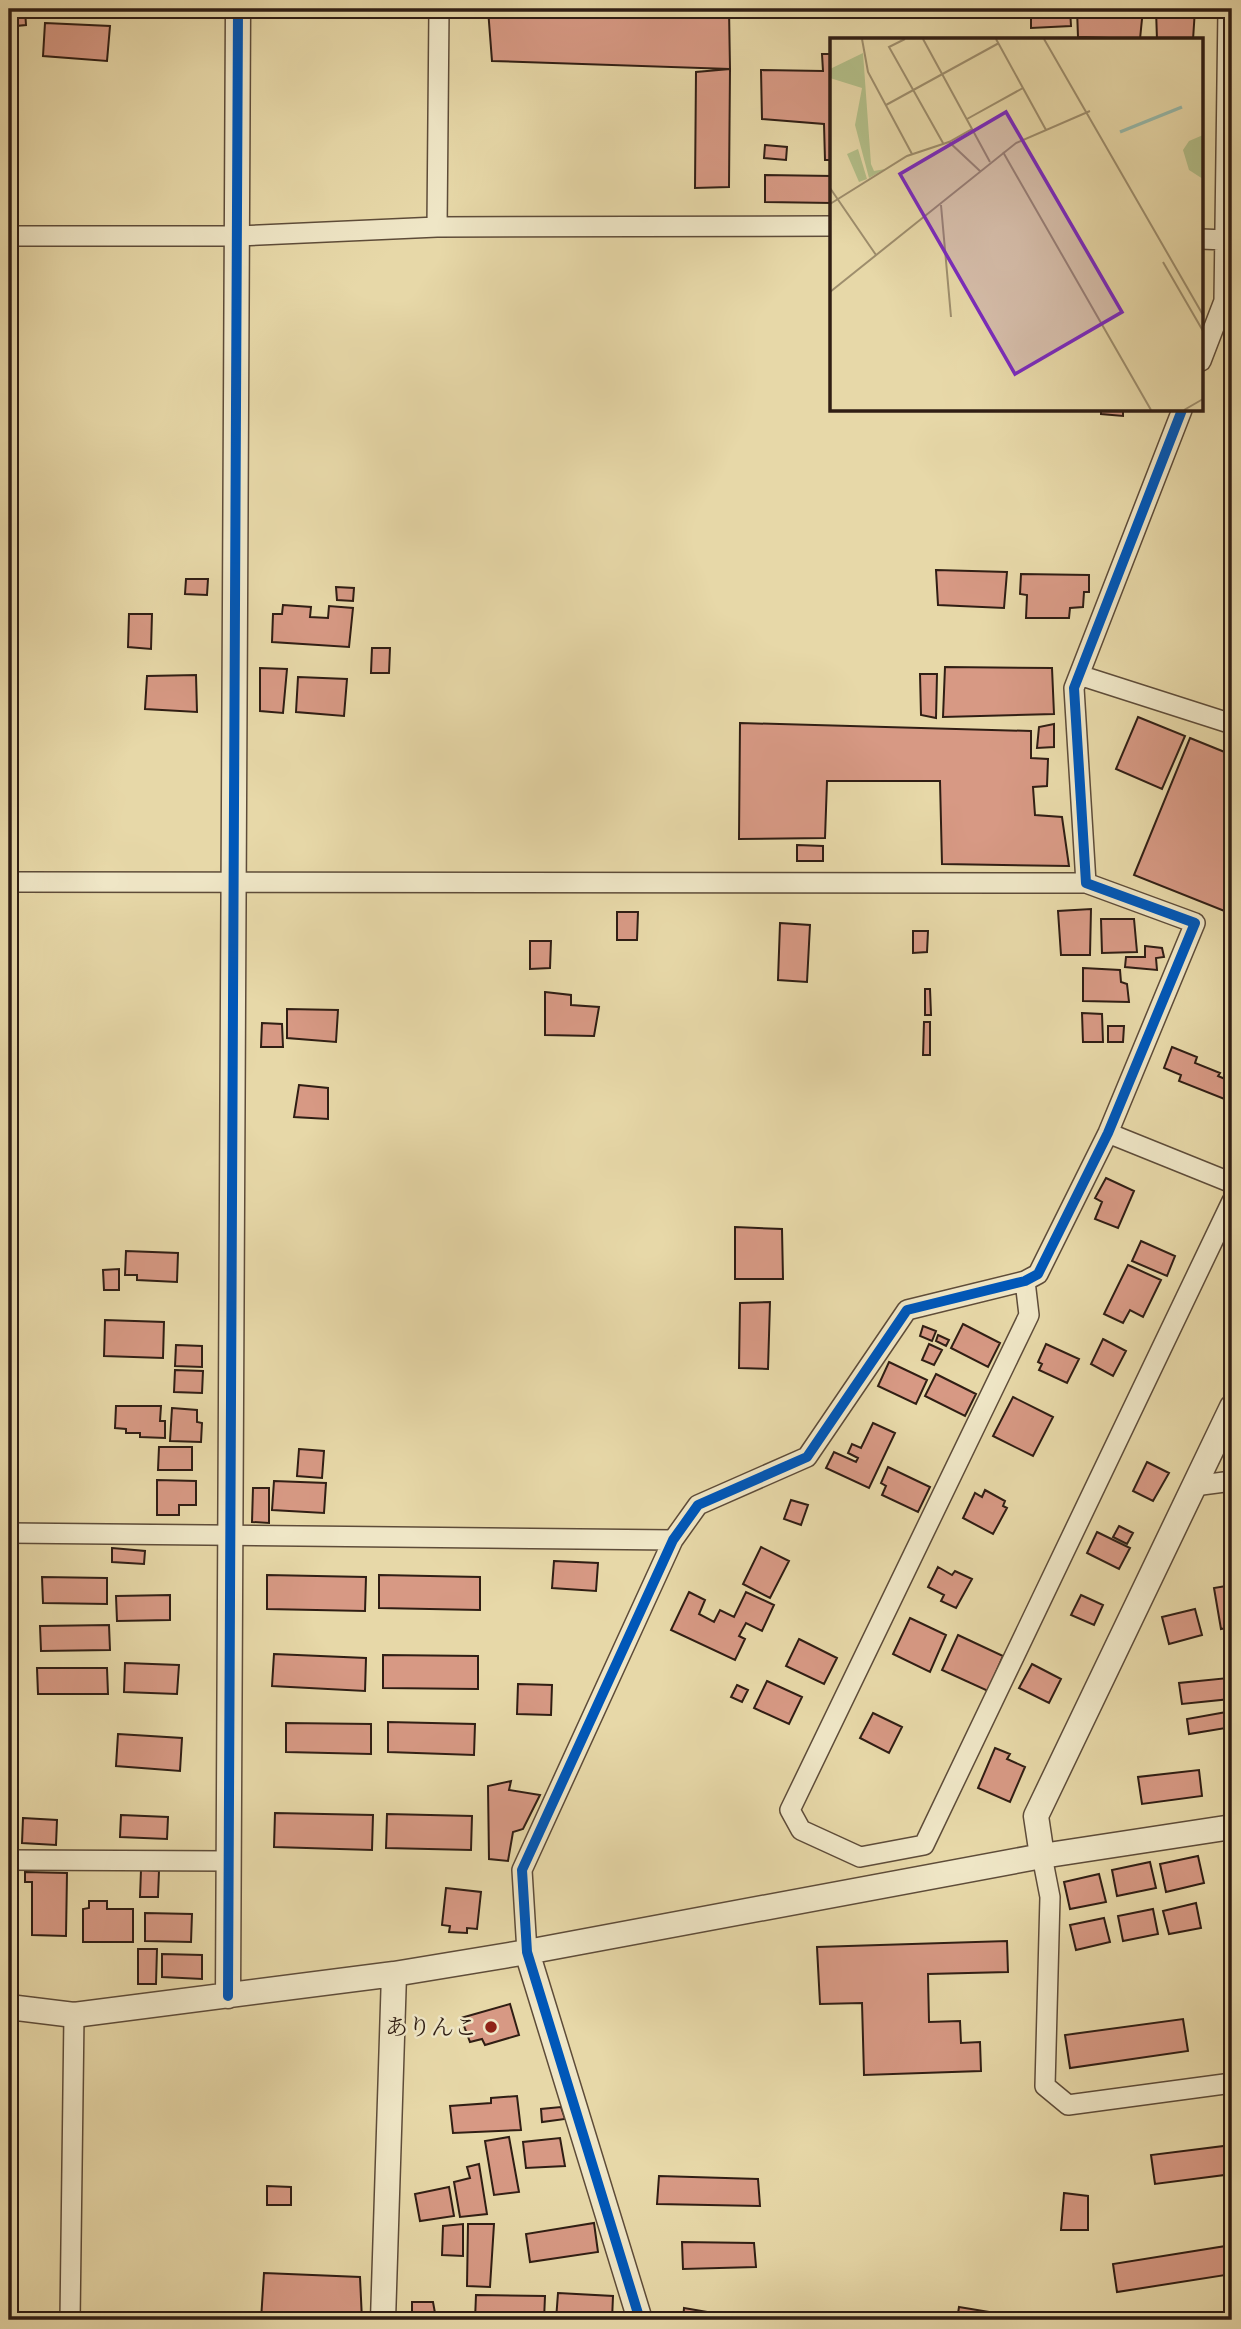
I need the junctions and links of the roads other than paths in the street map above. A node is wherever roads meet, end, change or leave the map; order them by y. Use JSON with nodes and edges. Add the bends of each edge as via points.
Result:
{"nodes":[{"id":1,"x":238,"y":9,"type":"edge"},
{"id":2,"x":439,"y":9,"type":"edge"},
{"id":3,"x":1228,"y":9,"type":"edge"},
{"id":4,"x":1230,"y":105,"type":"edge"},
{"id":5,"x":830,"y":226,"type":"edge"},
{"id":6,"x":438,"y":227,"type":"junction"},
{"id":7,"x":9,"y":236,"type":"edge"},
{"id":8,"x":237,"y":236,"type":"junction"},
{"id":9,"x":1202,"y":239,"type":"edge"},
{"id":10,"x":1226,"y":240,"type":"junction"},
{"id":11,"x":1202,"y":359,"type":"edge"},
{"id":12,"x":1182,"y":411,"type":"edge"},
{"id":13,"x":1079,"y":675,"type":"junction"},
{"id":14,"x":1232,"y":724,"type":"edge"},
{"id":15,"x":9,"y":881,"type":"edge"},
{"id":16,"x":233,"y":881,"type":"junction"},
{"id":17,"x":1086,"y":883,"type":"junction"},
{"id":18,"x":1108,"y":1133,"type":"junction"},
{"id":19,"x":1232,"y":1183,"type":"edge"},
{"id":20,"x":1232,"y":1201,"type":"edge"},
{"id":21,"x":1025,"y":1282,"type":"junction"},
{"id":22,"x":1232,"y":1407,"type":"edge"},
{"id":23,"x":1232,"y":1481,"type":"edge"},
{"id":24,"x":1194,"y":1486,"type":"junction"},
{"id":25,"x":9,"y":1533,"type":"edge"},
{"id":26,"x":230,"y":1534,"type":"junction"},
{"id":27,"x":673,"y":1540,"type":"junction"},
{"id":28,"x":1232,"y":1827,"type":"edge"},
{"id":29,"x":1042,"y":1856,"type":"junction"},
{"id":30,"x":9,"y":1860,"type":"edge"},
{"id":31,"x":229,"y":1861,"type":"junction"},
{"id":32,"x":527,"y":1952,"type":"junction"},
{"id":33,"x":394,"y":1974,"type":"junction"},
{"id":34,"x":228,"y":1996,"type":"junction"},
{"id":35,"x":9,"y":2007,"type":"edge"},
{"id":36,"x":74,"y":2015,"type":"junction"},
{"id":37,"x":1232,"y":2083,"type":"edge"},
{"id":38,"x":70,"y":2320,"type":"edge"},
{"id":39,"x":383,"y":2320,"type":"edge"},
{"id":40,"x":640,"y":2320,"type":"edge"}],
"edges":[{"from":1,"to":8,"type":"street"},
{"from":2,"to":6,"type":"street"},
{"from":3,"to":4,"type":"street"},
{"from":4,"to":10,"type":"street"},
{"from":5,"to":6,"type":"street"},
{"from":6,"to":8,"type":"street"},
{"from":7,"to":8,"type":"street"},
{"from":8,"to":16,"type":"street"},
{"from":9,"to":10,"type":"street"},
{"from":10,"to":11,"type":"street","via":[[1224,301]]},
{"from":12,"to":13,"type":"street"},
{"from":13,"to":14,"type":"street"},
{"from":13,"to":17,"type":"street","via":[[1074,688]]},
{"from":15,"to":16,"type":"street"},
{"from":16,"to":17,"type":"street"},
{"from":16,"to":26,"type":"street"},
{"from":17,"to":18,"type":"street","via":[[1195,923]]},
{"from":18,"to":19,"type":"street"},
{"from":18,"to":21,"type":"street","via":[[1038,1274]]},
{"from":20,"to":21,"type":"street","via":[[924,1844],[860,1857],[801,1830],[790,1810],[1029,1315]]},
{"from":21,"to":27,"type":"street","via":[[907,1310],[807,1457],[698,1506]]},
{"from":22,"to":24,"type":"street"},
{"from":23,"to":24,"type":"street"},
{"from":24,"to":29,"type":"street","via":[[1036,1816]]},
{"from":25,"to":26,"type":"street"},
{"from":26,"to":27,"type":"street"},
{"from":26,"to":31,"type":"street"},
{"from":27,"to":32,"type":"street","via":[[522,1870]]},
{"from":28,"to":29,"type":"street"},
{"from":29,"to":32,"type":"street"},
{"from":29,"to":37,"type":"street","via":[[1050,1897],[1045,2087],[1068,2105]]},
{"from":30,"to":31,"type":"street"},
{"from":31,"to":34,"type":"street"},
{"from":32,"to":33,"type":"street"},
{"from":32,"to":40,"type":"street"},
{"from":33,"to":34,"type":"street"},
{"from":33,"to":39,"type":"street"},
{"from":34,"to":36,"type":"street"},
{"from":35,"to":36,"type":"street"},
{"from":36,"to":38,"type":"street"}]}
